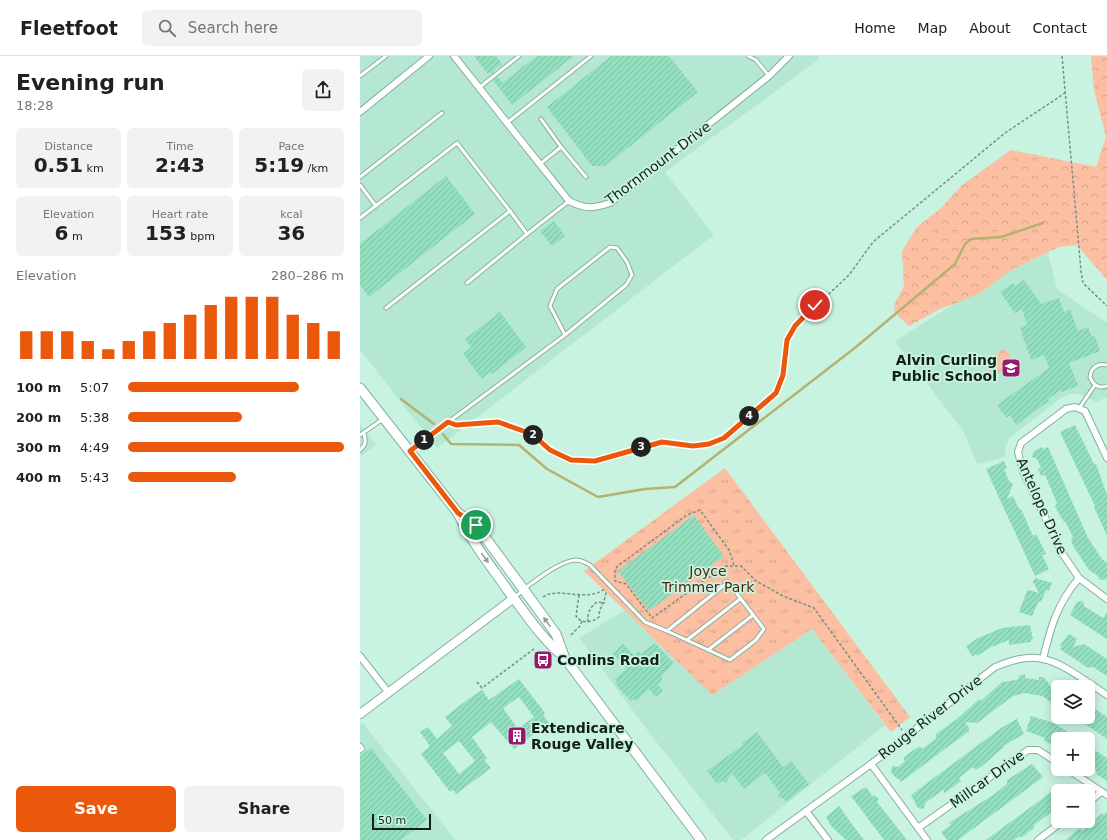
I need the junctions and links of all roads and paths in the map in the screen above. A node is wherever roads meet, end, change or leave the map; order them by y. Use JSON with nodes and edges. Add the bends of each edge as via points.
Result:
{"nodes":[{"id":1,"x":386,"y":56,"type":"edge"},
{"id":2,"x":429,"y":56,"type":"edge"},
{"id":3,"x":454,"y":56,"type":"edge"},
{"id":4,"x":519,"y":56,"type":"edge"},
{"id":5,"x":591,"y":56,"type":"edge"},
{"id":6,"x":748,"y":56,"type":"edge"},
{"id":7,"x":789,"y":56,"type":"edge"},
{"id":8,"x":1062,"y":56,"type":"edge"},
{"id":9,"x":360,"y":76,"type":"edge"},
{"id":10,"x":769,"y":76,"type":"junction"},
{"id":11,"x":480,"y":87,"type":"junction"},
{"id":12,"x":1065,"y":93,"type":"junction"},
{"id":13,"x":360,"y":112,"type":"edge"},
{"id":14,"x":442,"y":113,"type":"dead end"},
{"id":15,"x":541,"y":120,"type":"dead end"},
{"id":16,"x":508,"y":122,"type":"junction"},
{"id":17,"x":562,"y":147,"type":"junction"},
{"id":18,"x":540,"y":164,"type":"junction"},
{"id":19,"x":360,"y":177,"type":"edge"},
{"id":20,"x":586,"y":177,"type":"dead end"},
{"id":21,"x":360,"y":185,"type":"edge"},
{"id":22,"x":569,"y":201,"type":"junction"},
{"id":23,"x":376,"y":206,"type":"junction"},
{"id":24,"x":510,"y":211,"type":"junction"},
{"id":25,"x":360,"y":218,"type":"edge"},
{"id":26,"x":527,"y":234,"type":"junction"},
{"id":27,"x":466,"y":282,"type":"dead end"},
{"id":28,"x":1107,"y":306,"type":"edge"},
{"id":29,"x":386,"y":308,"type":"dead end"},
{"id":30,"x":566,"y":335,"type":"junction"},
{"id":31,"x":1107,"y":365,"type":"edge"},
{"id":32,"x":1095,"y":385,"type":"junction"},
{"id":33,"x":1107,"y":386,"type":"edge"},
{"id":34,"x":360,"y":388,"type":"edge"},
{"id":35,"x":1080,"y":408,"type":"junction"},
{"id":36,"x":383,"y":418,"type":"junction"},
{"id":37,"x":448,"y":422,"type":"junction"},
{"id":38,"x":362,"y":435,"type":"edge"},
{"id":39,"x":360,"y":450,"type":"edge"},
{"id":40,"x":410,"y":451,"type":"junction"},
{"id":41,"x":1107,"y":458,"type":"edge"},
{"id":42,"x":458,"y":513,"type":"junction"},
{"id":43,"x":734,"y":565,"type":"junction"},
{"id":44,"x":1079,"y":578,"type":"junction"},
{"id":45,"x":523,"y":589,"type":"junction"},
{"id":46,"x":579,"y":595,"type":"junction"},
{"id":47,"x":543,"y":597,"type":"dead end"},
{"id":48,"x":514,"y":598,"type":"junction"},
{"id":49,"x":740,"y":599,"type":"junction"},
{"id":50,"x":1107,"y":599,"type":"edge"},
{"id":51,"x":605,"y":603,"type":"junction"},
{"id":52,"x":753,"y":615,"type":"junction"},
{"id":53,"x":582,"y":621,"type":"junction"},
{"id":54,"x":588,"y":622,"type":"junction"},
{"id":55,"x":667,"y":631,"type":"junction"},
{"id":56,"x":572,"y":635,"type":"dead end"},
{"id":57,"x":687,"y":640,"type":"junction"},
{"id":58,"x":534,"y":650,"type":"dead end"},
{"id":59,"x":708,"y":650,"type":"junction"},
{"id":60,"x":360,"y":656,"type":"edge"},
{"id":61,"x":564,"y":657,"type":"junction"},
{"id":62,"x":1043,"y":659,"type":"junction"},
{"id":63,"x":477,"y":682,"type":"dead end"},
{"id":64,"x":388,"y":692,"type":"junction"},
{"id":65,"x":1107,"y":695,"type":"edge"},
{"id":66,"x":360,"y":714,"type":"edge"},
{"id":67,"x":907,"y":737,"type":"junction"},
{"id":68,"x":360,"y":745,"type":"edge"},
{"id":69,"x":360,"y":751,"type":"edge"},
{"id":70,"x":1051,"y":758,"type":"edge"},
{"id":71,"x":871,"y":764,"type":"junction"},
{"id":72,"x":1077,"y":776,"type":"edge"},
{"id":73,"x":1104,"y":794,"type":"edge"},
{"id":74,"x":1095,"y":798,"type":"edge"},
{"id":75,"x":806,"y":811,"type":"junction"},
{"id":76,"x":918,"y":828,"type":"junction"},
{"id":77,"x":1054,"y":828,"type":"edge"},
{"id":78,"x":701,"y":840,"type":"edge"},
{"id":79,"x":766,"y":840,"type":"edge"},
{"id":80,"x":828,"y":840,"type":"edge"},
{"id":81,"x":927,"y":840,"type":"edge"},
{"id":82,"x":1038,"y":840,"type":"edge"}],
"edges":[{"from":1,"to":9,"type":"lane"},
{"from":2,"to":13,"type":"street"},
{"from":3,"to":11,"type":"street"},
{"from":4,"to":11,"type":"lane"},
{"from":5,"to":16,"type":"lane"},
{"from":6,"to":10,"type":"lane","via":[[756,60]]},
{"from":7,"to":10,"type":"street","name":"Thornmount Drive"},
{"from":8,"to":12,"type":"path"},
{"from":10,"to":22,"type":"street","name":"Thornmount Drive","via":[[610,203],[583,208]]},
{"from":11,"to":16,"type":"street"},
{"from":12,"to":28,"type":"path","via":[[1078,249],[1084,283]]},
{"from":12,"to":37,"type":"path","via":[[1005,133],[873,242],[849,275],[795,326],[787,340],[783,375],[776,393],[724,438],[709,444],[693,446],[662,442],[595,461],[571,460],[550,450],[532,434],[498,422],[456,425]]},
{"from":14,"to":19,"type":"lane"},
{"from":15,"to":17,"type":"lane"},
{"from":16,"to":18,"type":"street"},
{"from":17,"to":18,"type":"lane"},
{"from":17,"to":20,"type":"lane"},
{"from":18,"to":22,"type":"street"},
{"from":21,"to":23,"type":"lane"},
{"from":22,"to":26,"type":"lane"},
{"from":23,"to":24,"type":"lane","via":[[457,143]]},
{"from":23,"to":25,"type":"lane"},
{"from":24,"to":26,"type":"lane"},
{"from":24,"to":29,"type":"lane"},
{"from":26,"to":27,"type":"lane"},
{"from":30,"to":30,"type":"lane","via":[[609,301],[626,285],[632,275],[617,248],[610,247],[557,289],[550,306]]},
{"from":30,"to":37,"type":"lane"},
{"from":31,"to":32,"type":"lane","via":[[1102,364],[1093,368],[1090,377]]},
{"from":32,"to":33,"type":"lane"},
{"from":32,"to":35,"type":"lane"},
{"from":34,"to":36,"type":"main road"},
{"from":35,"to":41,"type":"street","via":[[1089,417]]},
{"from":35,"to":44,"type":"street","name":"Antelope Drive","via":[[1070,407],[1021,443],[1018,452],[1023,472],[1062,553]]},
{"from":36,"to":38,"type":"lane"},
{"from":36,"to":40,"type":"main road"},
{"from":37,"to":40,"type":"lane"},
{"from":38,"to":39,"type":"lane","via":[[366,440]]},
{"from":40,"to":42,"type":"main road"},
{"from":42,"to":45,"type":"main road","via":[[476,525]]},
{"from":42,"to":48,"type":"main road","one_way":true,"via":[[467,532]]},
{"from":43,"to":43,"type":"path","via":[[729,550],[700,510],[687,515],[619,565],[615,569],[615,581],[626,584],[652,618],[725,566]]},
{"from":43,"to":67,"type":"path","via":[[741,566],[756,581],[783,596],[814,608]]},
{"from":44,"to":50,"type":"street","name":"Antelope Drive"},
{"from":44,"to":62,"type":"street","via":[[1054,616]]},
{"from":45,"to":48,"type":"lane"},
{"from":45,"to":55,"type":"lane","via":[[543,574],[563,564],[575,560],[583,561],[590,565],[645,622]]},
{"from":61,"to":45,"type":"main road","one_way":true,"via":[[556,634]]},
{"from":46,"to":47,"type":"path","via":[[554,592]]},
{"from":46,"to":51,"type":"path","via":[[600,592],[606,588]]},
{"from":46,"to":53,"type":"path","via":[[576,616]]},
{"from":48,"to":61,"type":"main road","via":[[547,643]]},
{"from":48,"to":64,"type":"street"},
{"from":49,"to":52,"type":"lane"},
{"from":49,"to":55,"type":"lane","via":[[728,582]]},
{"from":49,"to":57,"type":"lane"},
{"from":51,"to":54,"type":"path","via":[[599,611],[599,617]]},
{"from":51,"to":54,"type":"path","via":[[597,602],[592,605],[588,611]]},
{"from":52,"to":59,"type":"lane"},
{"from":52,"to":59,"type":"lane","via":[[764,629],[756,640],[730,660]]},
{"from":53,"to":54,"type":"path"},
{"from":53,"to":56,"type":"path"},
{"from":55,"to":57,"type":"lane"},
{"from":57,"to":59,"type":"lane"},
{"from":58,"to":63,"type":"path","via":[[482,688]]},
{"from":60,"to":64,"type":"street"},
{"from":61,"to":78,"type":"main road"},
{"from":62,"to":65,"type":"street","name":"Rouge River Drive","via":[[1068,670]]},
{"from":62,"to":67,"type":"street","name":"Rouge River Drive","via":[[1013,660],[995,667]]},
{"from":64,"to":66,"type":"street"},
{"from":67,"to":71,"type":"street","name":"Rouge River Drive"},
{"from":68,"to":69,"type":"lane","via":[[363,749]]},
{"from":70,"to":76,"type":"street","name":"Millcar Drive","via":[[1038,750],[1028,750]]},
{"from":71,"to":75,"type":"street","name":"Rouge River Drive"},
{"from":71,"to":76,"type":"street"},
{"from":72,"to":73,"type":"street"},
{"from":73,"to":74,"type":"street"},
{"from":75,"to":79,"type":"street","name":"Rouge River Drive"},
{"from":75,"to":80,"type":"street"},
{"from":76,"to":81,"type":"street"},
{"from":77,"to":82,"type":"street"}]}
